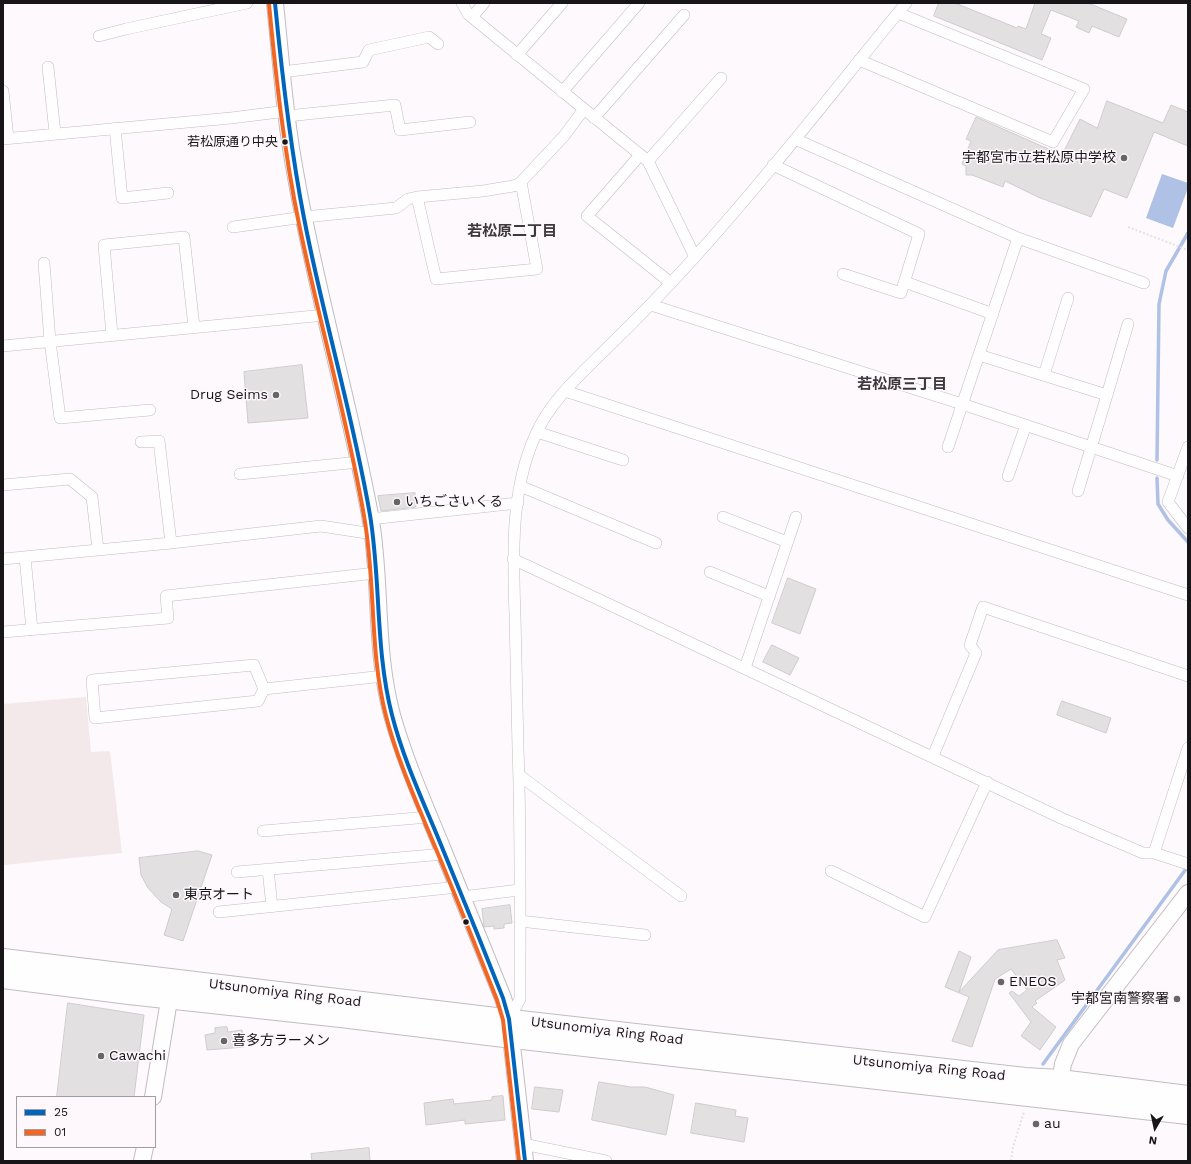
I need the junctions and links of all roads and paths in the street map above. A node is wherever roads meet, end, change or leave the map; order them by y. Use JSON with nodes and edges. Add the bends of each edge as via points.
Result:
{"nodes":[{"id":1,"x":247,"y":3,"type":"edge"},
{"id":2,"x":275,"y":3,"type":"edge"},
{"id":3,"x":462,"y":3,"type":"edge"},
{"id":4,"x":484,"y":3,"type":"edge"},
{"id":5,"x":562,"y":3,"type":"edge"},
{"id":6,"x":638,"y":3,"type":"edge"},
{"id":7,"x":906,"y":3,"type":"edge"},
{"id":8,"x":898,"y":13,"type":"junction"},
{"id":9,"x":684,"y":15,"type":"dead end"},
{"id":10,"x":472,"y":17,"type":"junction"},
{"id":11,"x":99,"y":36,"type":"dead end"},
{"id":12,"x":438,"y":44,"type":"dead end"},
{"id":13,"x":517,"y":54,"type":"junction"},
{"id":14,"x":859,"y":60,"type":"junction"},
{"id":15,"x":48,"y":67,"type":"dead end"},
{"id":16,"x":282,"y":72,"type":"junction"},
{"id":17,"x":721,"y":78,"type":"dead end"},
{"id":18,"x":3,"y":91,"type":"edge"},
{"id":19,"x":562,"y":92,"type":"junction"},
{"id":20,"x":584,"y":110,"type":"junction"},
{"id":21,"x":287,"y":114,"type":"junction"},
{"id":22,"x":594,"y":118,"type":"junction"},
{"id":23,"x":470,"y":122,"type":"dead end"},
{"id":24,"x":115,"y":128,"type":"junction"},
{"id":25,"x":55,"y":133,"type":"junction"},
{"id":26,"x":5,"y":138,"type":"edge"},
{"id":27,"x":795,"y":139,"type":"junction"},
{"id":28,"x":644,"y":158,"type":"junction"},
{"id":29,"x":773,"y":166,"type":"junction"},
{"id":30,"x":521,"y":182,"type":"junction"},
{"id":31,"x":168,"y":193,"type":"dead end"},
{"id":32,"x":417,"y":197,"type":"junction"},
{"id":33,"x":304,"y":217,"type":"junction"},
{"id":34,"x":233,"y":227,"type":"dead end"},
{"id":35,"x":1128,"y":227,"type":"dead end"},
{"id":36,"x":1018,"y":238,"type":"junction"},
{"id":37,"x":1188,"y":250,"type":"edge"},
{"id":38,"x":695,"y":258,"type":"junction"},
{"id":39,"x":44,"y":263,"type":"dead end"},
{"id":40,"x":843,"y":274,"type":"dead end"},
{"id":41,"x":905,"y":282,"type":"junction"},
{"id":42,"x":671,"y":283,"type":"junction"},
{"id":43,"x":1144,"y":283,"type":"dead end"},
{"id":44,"x":1068,"y":298,"type":"dead end"},
{"id":45,"x":651,"y":305,"type":"junction"},
{"id":46,"x":993,"y":314,"type":"junction"},
{"id":47,"x":325,"y":315,"type":"junction"},
{"id":48,"x":1128,"y":324,"type":"dead end"},
{"id":49,"x":194,"y":327,"type":"junction"},
{"id":50,"x":112,"y":335,"type":"junction"},
{"id":51,"x":50,"y":342,"type":"junction"},
{"id":52,"x":3,"y":346,"type":"edge"},
{"id":53,"x":979,"y":355,"type":"junction"},
{"id":54,"x":1044,"y":375,"type":"junction"},
{"id":55,"x":565,"y":391,"type":"junction"},
{"id":56,"x":1107,"y":395,"type":"junction"},
{"id":57,"x":962,"y":404,"type":"junction"},
{"id":58,"x":150,"y":410,"type":"dead end"},
{"id":59,"x":1026,"y":426,"type":"junction"},
{"id":60,"x":537,"y":432,"type":"junction"},
{"id":61,"x":140,"y":442,"type":"dead end"},
{"id":62,"x":1092,"y":446,"type":"junction"},
{"id":63,"x":948,"y":447,"type":"dead end"},
{"id":64,"x":1188,"y":447,"type":"edge"},
{"id":65,"x":623,"y":460,"type":"dead end"},
{"id":66,"x":360,"y":462,"type":"junction"},
{"id":67,"x":240,"y":474,"type":"dead end"},
{"id":68,"x":1008,"y":476,"type":"dead end"},
{"id":69,"x":1178,"y":476,"type":"junction"},
{"id":70,"x":3,"y":485,"type":"edge"},
{"id":71,"x":520,"y":486,"type":"junction"},
{"id":72,"x":1078,"y":490,"type":"dead end"},
{"id":73,"x":518,"y":502,"type":"junction"},
{"id":74,"x":723,"y":517,"type":"dead end"},
{"id":75,"x":796,"y":517,"type":"dead end"},
{"id":76,"x":372,"y":527,"type":"junction"},
{"id":77,"x":1188,"y":528,"type":"edge"},
{"id":78,"x":787,"y":542,"type":"junction"},
{"id":79,"x":171,"y":543,"type":"junction"},
{"id":80,"x":656,"y":543,"type":"dead end"},
{"id":81,"x":98,"y":550,"type":"junction"},
{"id":82,"x":25,"y":557,"type":"junction"},
{"id":83,"x":3,"y":559,"type":"edge"},
{"id":84,"x":513,"y":559,"type":"junction"},
{"id":85,"x":710,"y":572,"type":"dead end"},
{"id":86,"x":376,"y":573,"type":"junction"},
{"id":87,"x":1188,"y":595,"type":"edge"},
{"id":88,"x":769,"y":596,"type":"junction"},
{"id":89,"x":32,"y":630,"type":"junction"},
{"id":90,"x":3,"y":632,"type":"edge"},
{"id":91,"x":745,"y":668,"type":"junction"},
{"id":92,"x":384,"y":676,"type":"junction"},
{"id":93,"x":1188,"y":676,"type":"edge"},
{"id":94,"x":264,"y":689,"type":"junction"},
{"id":95,"x":1188,"y":748,"type":"edge"},
{"id":96,"x":933,"y":756,"type":"junction"},
{"id":97,"x":519,"y":775,"type":"junction"},
{"id":98,"x":987,"y":782,"type":"junction"},
{"id":99,"x":429,"y":816,"type":"junction"},
{"id":100,"x":263,"y":831,"type":"dead end"},
{"id":101,"x":1154,"y":853,"type":"junction"},
{"id":102,"x":444,"y":854,"type":"junction"},
{"id":103,"x":1188,"y":864,"type":"edge"},
{"id":104,"x":268,"y":869,"type":"junction"},
{"id":105,"x":831,"y":871,"type":"dead end"},
{"id":106,"x":237,"y":872,"type":"dead end"},
{"id":107,"x":519,"y":890,"type":"junction"},
{"id":108,"x":460,"y":892,"type":"junction"},
{"id":109,"x":1188,"y":893,"type":"edge"},
{"id":110,"x":680,"y":896,"type":"dead end"},
{"id":111,"x":272,"y":907,"type":"junction"},
{"id":112,"x":219,"y":912,"type":"dead end"},
{"id":113,"x":520,"y":921,"type":"junction"},
{"id":114,"x":646,"y":935,"type":"dead end"},
{"id":115,"x":3,"y":959,"type":"edge"},
{"id":116,"x":3,"y":978,"type":"edge"},
{"id":117,"x":171,"y":989,"type":"junction"},
{"id":118,"x":509,"y":1028,"type":"junction"},
{"id":119,"x":1060,"y":1080,"type":"junction"},
{"id":120,"x":153,"y":1096,"type":"edge"},
{"id":121,"x":1030,"y":1096,"type":"junction"},
{"id":122,"x":1188,"y":1096,"type":"edge"},
{"id":123,"x":1058,"y":1100,"type":"junction"},
{"id":124,"x":1188,"y":1114,"type":"edge"},
{"id":125,"x":523,"y":1144,"type":"junction"},
{"id":126,"x":145,"y":1148,"type":"edge"},
{"id":127,"x":142,"y":1161,"type":"edge"},
{"id":128,"x":525,"y":1161,"type":"edge"},
{"id":129,"x":606,"y":1161,"type":"edge"},
{"id":130,"x":1011,"y":1161,"type":"edge"}],
"edges":[{"from":1,"to":11,"type":"street"},
{"from":2,"to":16,"type":"street"},
{"from":3,"to":10,"type":"street"},
{"from":4,"to":10,"type":"street"},
{"from":5,"to":13,"type":"street"},
{"from":6,"to":19,"type":"street"},
{"from":7,"to":8,"type":"street"},
{"from":8,"to":14,"type":"street"},
{"from":8,"to":14,"type":"street","via":[[1084,89],[1053,142]]},
{"from":9,"to":22,"type":"street"},
{"from":10,"to":13,"type":"street"},
{"from":12,"to":16,"type":"street","via":[[429,37],[369,50],[363,62]]},
{"from":13,"to":19,"type":"street"},
{"from":14,"to":27,"type":"street"},
{"from":15,"to":25,"type":"street"},
{"from":16,"to":21,"type":"street"},
{"from":17,"to":28,"type":"street"},
{"from":18,"to":26,"type":"street"},
{"from":19,"to":20,"type":"street"},
{"from":20,"to":22,"type":"street"},
{"from":20,"to":30,"type":"street","via":[[564,136]]},
{"from":21,"to":23,"type":"street","via":[[395,105],[400,130]]},
{"from":21,"to":24,"type":"street"},
{"from":21,"to":33,"type":"street"},
{"from":22,"to":28,"type":"street"},
{"from":24,"to":25,"type":"street"},
{"from":24,"to":31,"type":"street","via":[[122,198]]},
{"from":25,"to":26,"type":"street"},
{"from":27,"to":29,"type":"street"},
{"from":27,"to":36,"type":"street"},
{"from":28,"to":38,"type":"street"},
{"from":28,"to":42,"type":"street","via":[[587,216]]},
{"from":29,"to":38,"type":"street"},
{"from":29,"to":41,"type":"street","via":[[919,234]]},
{"from":30,"to":32,"type":"street","via":[[513,186],[482,191]]},
{"from":30,"to":32,"type":"street","via":[[537,268],[436,279]]},
{"from":32,"to":33,"type":"street","via":[[408,199],[396,208]]},
{"from":33,"to":34,"type":"street"},
{"from":33,"to":47,"type":"street"},
{"from":35,"to":37,"type":"path"},
{"from":36,"to":43,"type":"street"},
{"from":36,"to":46,"type":"street"},
{"from":38,"to":42,"type":"street"},
{"from":39,"to":51,"type":"street"},
{"from":40,"to":41,"type":"street","via":[[901,293]]},
{"from":41,"to":46,"type":"street"},
{"from":42,"to":45,"type":"street"},
{"from":44,"to":54,"type":"street"},
{"from":45,"to":55,"type":"street"},
{"from":45,"to":57,"type":"street"},
{"from":46,"to":53,"type":"street"},
{"from":47,"to":49,"type":"street"},
{"from":47,"to":66,"type":"street"},
{"from":48,"to":56,"type":"street"},
{"from":49,"to":50,"type":"street"},
{"from":49,"to":50,"type":"street","via":[[184,237],[104,245]]},
{"from":50,"to":51,"type":"street"},
{"from":51,"to":52,"type":"street"},
{"from":51,"to":58,"type":"street","via":[[60,418]]},
{"from":53,"to":54,"type":"street"},
{"from":53,"to":57,"type":"street"},
{"from":54,"to":56,"type":"street"},
{"from":55,"to":60,"type":"street","via":[[545,416]]},
{"from":55,"to":87,"type":"street"},
{"from":56,"to":62,"type":"street"},
{"from":57,"to":59,"type":"street"},
{"from":57,"to":63,"type":"street"},
{"from":59,"to":62,"type":"street"},
{"from":59,"to":68,"type":"street"},
{"from":60,"to":65,"type":"street"},
{"from":60,"to":71,"type":"street"},
{"from":61,"to":79,"type":"street","via":[[159,441]]},
{"from":62,"to":69,"type":"street"},
{"from":62,"to":72,"type":"street"},
{"from":64,"to":69,"type":"street"},
{"from":66,"to":67,"type":"street"},
{"from":66,"to":76,"type":"street"},
{"from":69,"to":77,"type":"street","via":[[1168,502]]},
{"from":70,"to":81,"type":"street","via":[[70,479],[92,497]]},
{"from":71,"to":73,"type":"street"},
{"from":71,"to":80,"type":"street"},
{"from":73,"to":76,"type":"street"},
{"from":73,"to":84,"type":"street"},
{"from":74,"to":78,"type":"street"},
{"from":75,"to":78,"type":"street"},
{"from":76,"to":79,"type":"street","via":[[321,526]]},
{"from":76,"to":86,"type":"street"},
{"from":78,"to":88,"type":"street"},
{"from":79,"to":81,"type":"street"},
{"from":81,"to":82,"type":"street"},
{"from":82,"to":83,"type":"street"},
{"from":82,"to":89,"type":"street"},
{"from":84,"to":91,"type":"street"},
{"from":84,"to":97,"type":"street"},
{"from":85,"to":88,"type":"street"},
{"from":86,"to":89,"type":"street","via":[[166,596],[168,618]]},
{"from":86,"to":92,"type":"street"},
{"from":88,"to":91,"type":"street"},
{"from":89,"to":90,"type":"street"},
{"from":91,"to":96,"type":"street"},
{"from":92,"to":94,"type":"street"},
{"from":92,"to":99,"type":"street","via":[[389,704],[401,743]]},
{"from":93,"to":96,"type":"street","via":[[983,607],[970,645],[976,653]]},
{"from":94,"to":94,"type":"street","via":[[258,701],[95,718],[92,680],[254,665]]},
{"from":95,"to":101,"type":"street"},
{"from":96,"to":98,"type":"street"},
{"from":97,"to":107,"type":"street"},
{"from":97,"to":110,"type":"street"},
{"from":98,"to":101,"type":"street","via":[[1143,853]]},
{"from":98,"to":105,"type":"street","via":[[925,917]]},
{"from":99,"to":100,"type":"street"},
{"from":99,"to":102,"type":"street"},
{"from":101,"to":103,"type":"street"},
{"from":102,"to":104,"type":"street"},
{"from":102,"to":108,"type":"street"},
{"from":104,"to":106,"type":"street"},
{"from":104,"to":111,"type":"street"},
{"from":107,"to":108,"type":"street"},
{"from":107,"to":113,"type":"street"},
{"from":108,"to":111,"type":"street"},
{"from":108,"to":118,"type":"street","via":[[503,998]]},
{"from":109,"to":119,"type":"street","via":[[1072,1044],[1063,1064]]},
{"from":111,"to":112,"type":"street"},
{"from":113,"to":114,"type":"street"},
{"from":113,"to":118,"type":"street","via":[[520,999]]},
{"from":115,"to":117,"type":"highway","name":"Utsunomiya Ring Road"},
{"from":116,"to":117,"type":"highway","name":"Utsunomiya Ring Road"},
{"from":117,"to":118,"type":"highway","name":"Utsunomiya Ring Road","via":[[341,1017]]},
{"from":117,"to":120,"type":"street"},
{"from":118,"to":119,"type":"highway","name":"Utsunomiya Ring Road"},
{"from":118,"to":121,"type":"highway","name":"Utsunomiya Ring Road"},
{"from":118,"to":125,"type":"street"},
{"from":119,"to":122,"type":"highway","name":"Utsunomiya Ring Road"},
{"from":119,"to":123,"type":"street"},
{"from":121,"to":123,"type":"highway","name":"Utsunomiya Ring Road"},
{"from":121,"to":130,"type":"path","via":[[1016,1136]]},
{"from":123,"to":124,"type":"highway","name":"Utsunomiya Ring Road"},
{"from":125,"to":128,"type":"street"},
{"from":125,"to":129,"type":"street"},
{"from":126,"to":127,"type":"street"}]}
